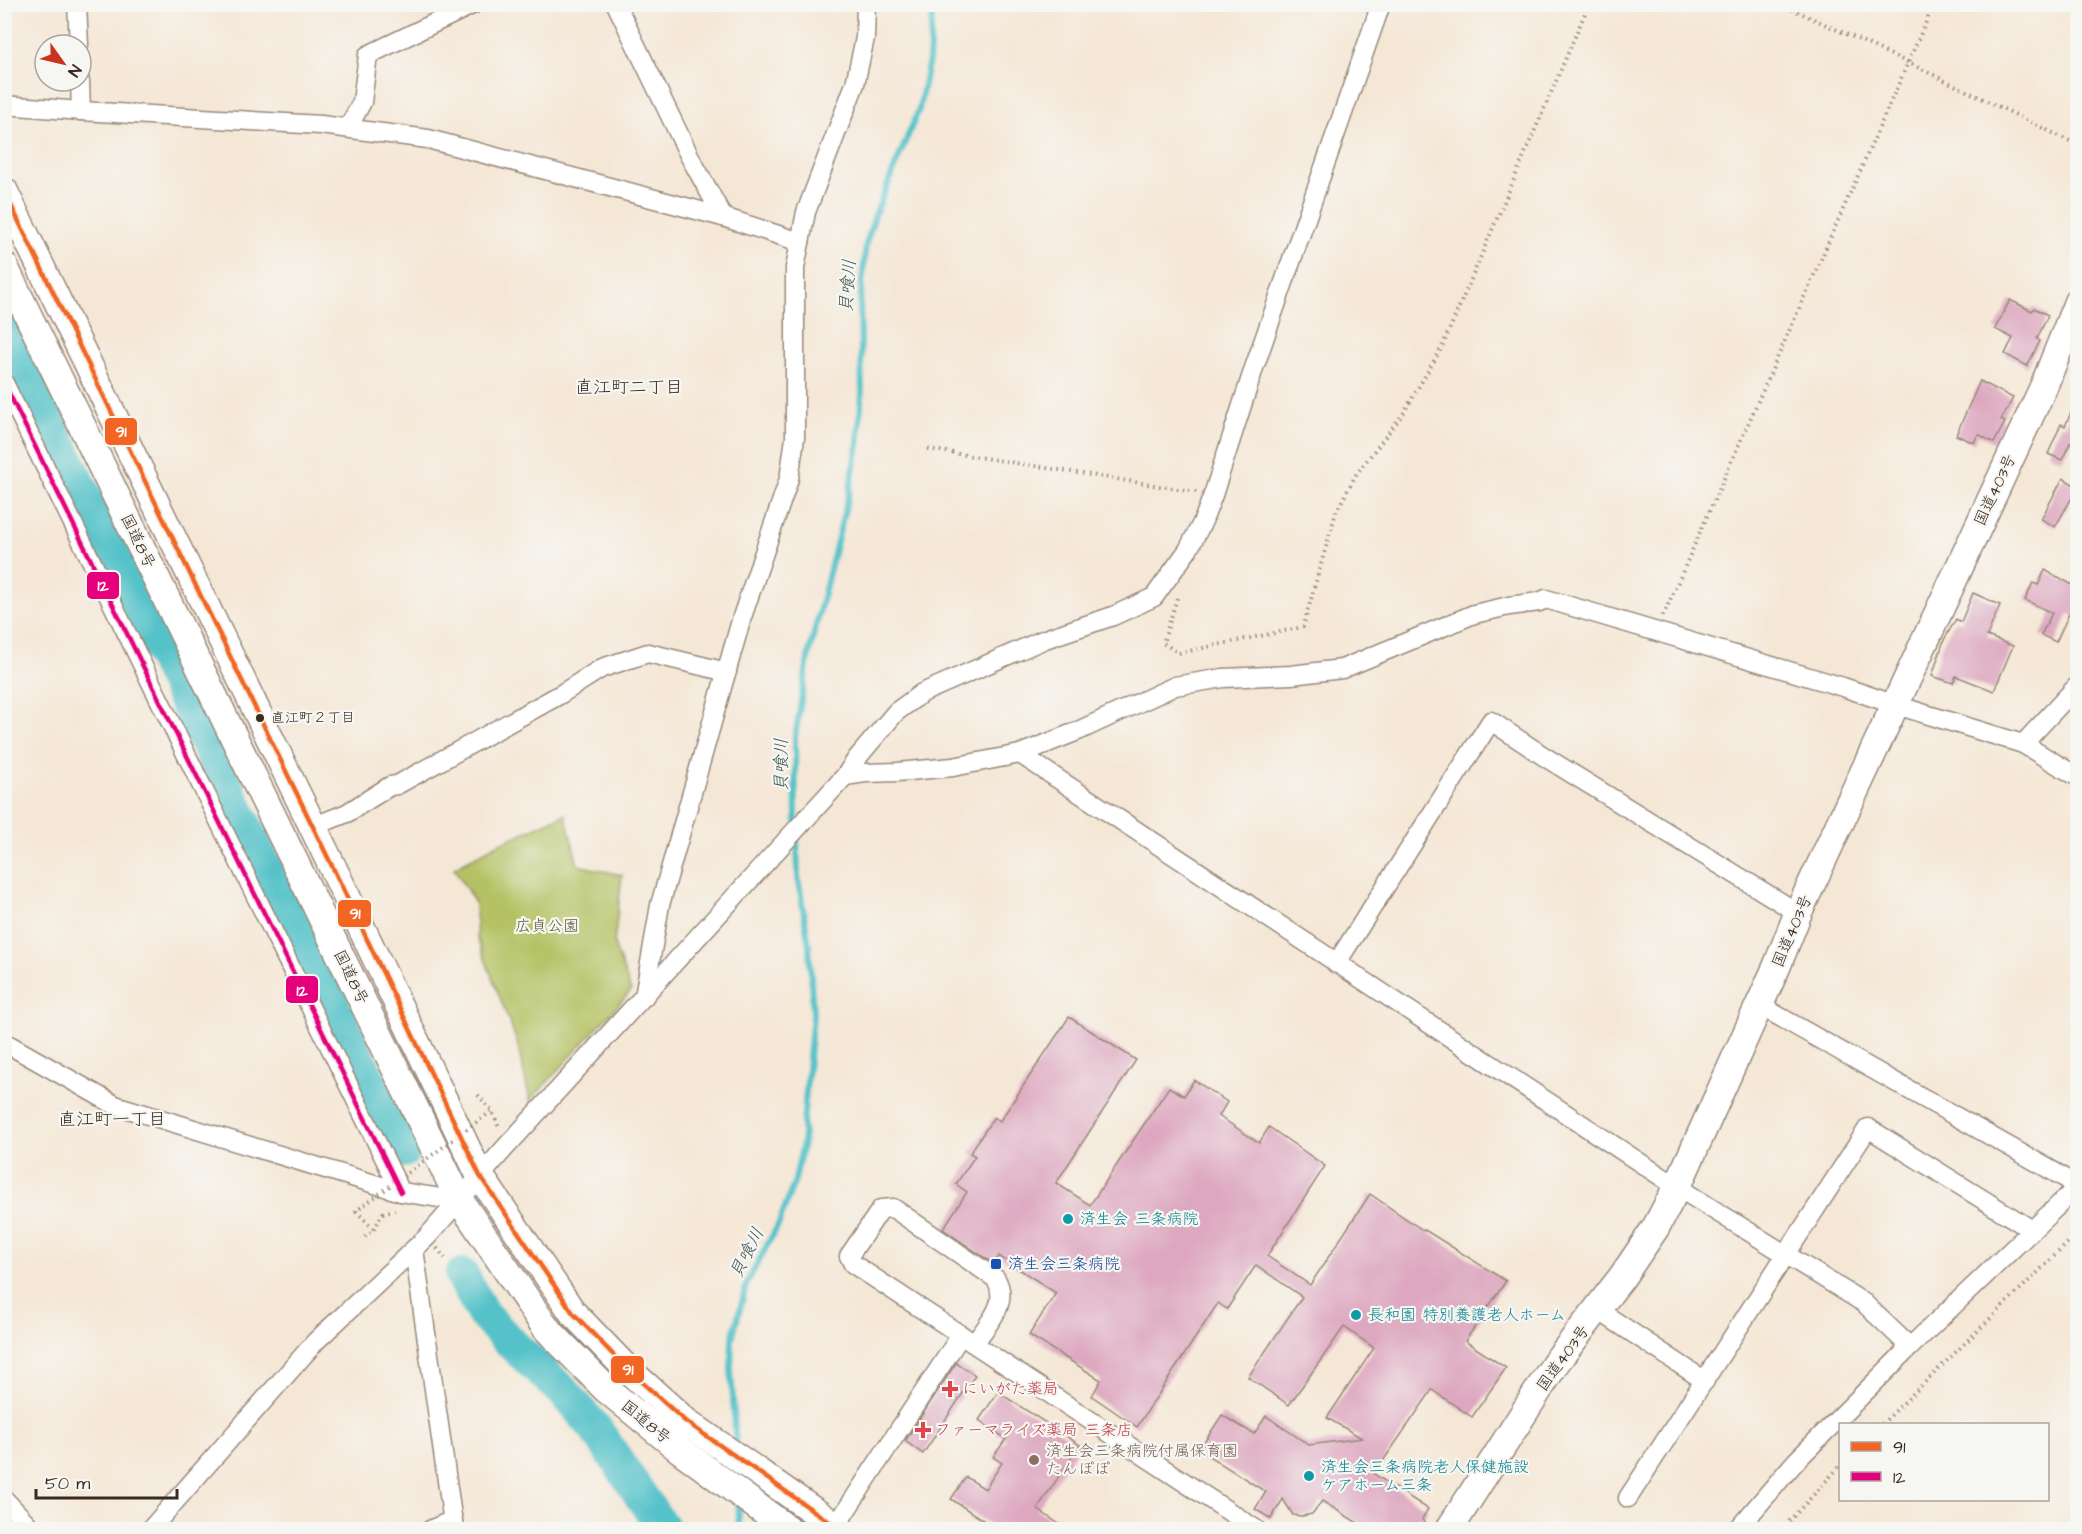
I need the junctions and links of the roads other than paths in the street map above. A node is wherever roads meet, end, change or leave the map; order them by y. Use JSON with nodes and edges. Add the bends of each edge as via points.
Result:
{"nodes":[{"id":1,"x":77,"y":4,"type":"edge"},
{"id":2,"x":474,"y":4,"type":"edge"},
{"id":3,"x":616,"y":4,"type":"edge"},
{"id":4,"x":866,"y":4,"type":"edge"},
{"id":5,"x":1381,"y":4,"type":"edge"},
{"id":6,"x":78,"y":33,"type":"edge"},
{"id":7,"x":80,"y":93,"type":"edge"},
{"id":8,"x":4,"y":105,"type":"edge"},
{"id":9,"x":81,"y":111,"type":"junction"},
{"id":10,"x":348,"y":128,"type":"junction"},
{"id":11,"x":4,"y":191,"type":"edge"},
{"id":12,"x":723,"y":218,"type":"junction"},
{"id":13,"x":800,"y":242,"type":"junction"},
{"id":14,"x":4,"y":266,"type":"edge"},
{"id":15,"x":2078,"y":301,"type":"edge"},
{"id":16,"x":4,"y":384,"type":"edge"},
{"id":17,"x":727,"y":672,"type":"junction"},
{"id":18,"x":2078,"y":685,"type":"edge"},
{"id":19,"x":1896,"y":705,"type":"junction"},
{"id":20,"x":2023,"y":744,"type":"junction"},
{"id":21,"x":1020,"y":754,"type":"junction"},
{"id":22,"x":2078,"y":777,"type":"edge"},
{"id":23,"x":843,"y":778,"type":"junction"},
{"id":24,"x":312,"y":827,"type":"junction"},
{"id":25,"x":1798,"y":913,"type":"junction"},
{"id":26,"x":1336,"y":964,"type":"junction"},
{"id":27,"x":644,"y":997,"type":"junction"},
{"id":28,"x":1759,"y":1005,"type":"junction"},
{"id":29,"x":4,"y":1042,"type":"edge"},
{"id":30,"x":480,"y":1176,"type":"junction"},
{"id":31,"x":1677,"y":1187,"type":"junction"},
{"id":32,"x":401,"y":1192,"type":"junction"},
{"id":33,"x":460,"y":1201,"type":"junction"},
{"id":34,"x":2032,"y":1230,"type":"junction"},
{"id":35,"x":414,"y":1249,"type":"junction"},
{"id":36,"x":1787,"y":1255,"type":"junction"},
{"id":37,"x":1598,"y":1310,"type":"junction"},
{"id":38,"x":968,"y":1339,"type":"junction"},
{"id":39,"x":1910,"y":1347,"type":"junction"},
{"id":40,"x":1705,"y":1381,"type":"junction"},
{"id":41,"x":1628,"y":1498,"type":"dead end"},
{"id":42,"x":4,"y":1499,"type":"edge"},
{"id":43,"x":454,"y":1525,"type":"edge"},
{"id":44,"x":783,"y":1525,"type":"edge"},
{"id":45,"x":839,"y":1528,"type":"edge"},
{"id":46,"x":33,"y":1530,"type":"edge"},
{"id":47,"x":150,"y":1530,"type":"edge"},
{"id":48,"x":430,"y":1530,"type":"edge"},
{"id":49,"x":1257,"y":1530,"type":"edge"},
{"id":50,"x":1449,"y":1530,"type":"edge"},
{"id":51,"x":1737,"y":1530,"type":"edge"}],
"edges":[{"from":1,"to":6,"type":"street"},
{"from":2,"to":10,"type":"street","via":[[368,55],[362,102]]},
{"from":3,"to":12,"type":"street"},
{"from":4,"to":13,"type":"street","via":[[865,38],[855,84],[806,212]]},
{"from":5,"to":23,"type":"street","via":[[1213,495],[1188,550],[1154,597],[922,693],[896,712]]},
{"from":7,"to":9,"type":"street"},
{"from":8,"to":9,"type":"street"},
{"from":9,"to":10,"type":"street"},
{"from":10,"to":12,"type":"street","via":[[428,140]]},
{"from":11,"to":24,"type":"highway","name":"国道8号"},
{"from":12,"to":13,"type":"street"},
{"from":13,"to":17,"type":"street","via":[[795,268],[795,438],[789,478]]},
{"from":14,"to":33,"type":"highway","name":"国道8号"},
{"from":15,"to":19,"type":"highway","name":"国道403号","via":[[2043,388]]},
{"from":16,"to":32,"type":"street"},
{"from":17,"to":24,"type":"street","via":[[648,653],[602,668],[347,813]]},
{"from":17,"to":27,"type":"street","via":[[660,905]]},
{"from":18,"to":20,"type":"street"},
{"from":19,"to":20,"type":"street"},
{"from":19,"to":21,"type":"street","via":[[1546,599],[1474,614],[1342,669],[1223,678],[1175,686]]},
{"from":19,"to":25,"type":"highway","name":"国道403号"},
{"from":20,"to":22,"type":"street"},
{"from":21,"to":23,"type":"street","via":[[953,767],[865,772]]},
{"from":21,"to":26,"type":"street"},
{"from":23,"to":27,"type":"street"},
{"from":24,"to":30,"type":"highway","name":"国道8号"},
{"from":25,"to":26,"type":"street","via":[[1491,721]]},
{"from":25,"to":28,"type":"highway","name":"国道403号"},
{"from":26,"to":31,"type":"street"},
{"from":27,"to":30,"type":"street"},
{"from":28,"to":31,"type":"highway","name":"国道403号"},
{"from":28,"to":34,"type":"street","via":[[2072,1182],[2071,1193]]},
{"from":29,"to":32,"type":"street","via":[[115,1104]]},
{"from":30,"to":33,"type":"street"},
{"from":30,"to":45,"type":"highway","name":"国道8号","via":[[573,1313],[625,1367],[685,1421]]},
{"from":31,"to":36,"type":"street"},
{"from":31,"to":37,"type":"highway","name":"国道403号","via":[[1656,1227]]},
{"from":32,"to":33,"type":"street"},
{"from":33,"to":35,"type":"street"},
{"from":33,"to":44,"type":"highway","name":"国道8号","via":[[546,1328],[606,1389],[679,1449]]},
{"from":34,"to":36,"type":"street","via":[[1868,1128]]},
{"from":34,"to":39,"type":"street"},
{"from":35,"to":43,"type":"street"},
{"from":35,"to":47,"type":"street","via":[[316,1341]]},
{"from":36,"to":39,"type":"street","via":[[1864,1303]]},
{"from":36,"to":40,"type":"street"},
{"from":37,"to":40,"type":"street"},
{"from":37,"to":50,"type":"highway","name":"国道403号","via":[[1557,1361]]},
{"from":38,"to":38,"type":"street","via":[[853,1264],[849,1257],[881,1209],[893,1208],[996,1279],[1001,1303]]},
{"from":38,"to":45,"type":"street"},
{"from":38,"to":49,"type":"street"},
{"from":39,"to":51,"type":"street","via":[[1796,1461]]},
{"from":40,"to":41,"type":"street"},
{"from":42,"to":46,"type":"street"},
{"from":43,"to":48,"type":"street"}]}
